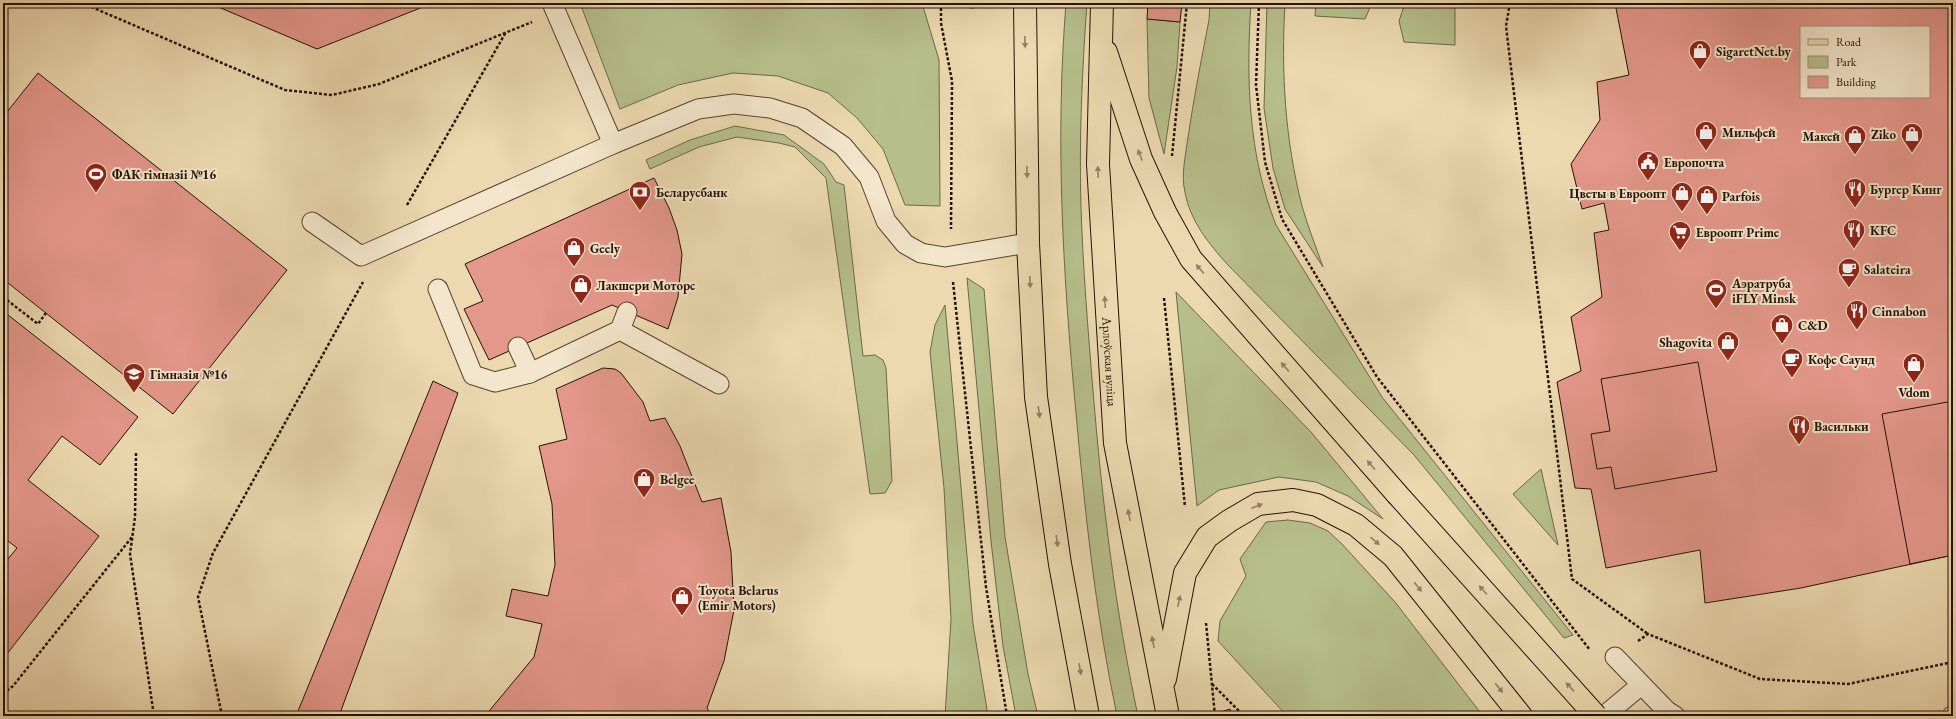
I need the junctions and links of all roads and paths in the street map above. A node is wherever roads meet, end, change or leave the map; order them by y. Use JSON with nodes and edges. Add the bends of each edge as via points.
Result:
{"nodes":[{"id":1,"x":82,"y":3,"type":"edge"},
{"id":2,"x":590,"y":3,"type":"edge"},
{"id":3,"x":942,"y":3,"type":"edge"},
{"id":4,"x":962,"y":3,"type":"edge"},
{"id":5,"x":1025,"y":3,"type":"edge"},
{"id":6,"x":1102,"y":3,"type":"edge"},
{"id":7,"x":1172,"y":3,"type":"edge"},
{"id":8,"x":1187,"y":3,"type":"edge"},
{"id":9,"x":1258,"y":3,"type":"edge"},
{"id":10,"x":1510,"y":3,"type":"edge"},
{"id":11,"x":553,"y":8,"type":"edge"},
{"id":12,"x":961,"y":8,"type":"dead end"},
{"id":13,"x":1171,"y":8,"type":"dead end"},
{"id":14,"x":506,"y":32,"type":"junction"},
{"id":15,"x":1100,"y":34,"type":"junction"},
{"id":16,"x":613,"y":144,"type":"junction"},
{"id":17,"x":1171,"y":162,"type":"dead end"},
{"id":18,"x":312,"y":222,"type":"dead end"},
{"id":19,"x":1028,"y":243,"type":"junction"},
{"id":20,"x":384,"y":245,"type":"junction"},
{"id":21,"x":951,"y":256,"type":"junction"},
{"id":22,"x":438,"y":289,"type":"dead end"},
{"id":23,"x":3,"y":297,"type":"edge"},
{"id":24,"x":1164,"y":298,"type":"dead end"},
{"id":25,"x":627,"y":312,"type":"dead end"},
{"id":26,"x":46,"y":313,"type":"dead end"},
{"id":27,"x":620,"y":330,"type":"junction"},
{"id":28,"x":518,"y":347,"type":"dead end"},
{"id":29,"x":530,"y":373,"type":"junction"},
{"id":30,"x":719,"y":384,"type":"dead end"},
{"id":31,"x":136,"y":453,"type":"dead end"},
{"id":32,"x":1185,"y":507,"type":"dead end"},
{"id":33,"x":132,"y":536,"type":"junction"},
{"id":34,"x":1206,"y":616,"type":"dead end"},
{"id":35,"x":1648,"y":634,"type":"junction"},
{"id":36,"x":1616,"y":657,"type":"junction"},
{"id":37,"x":1953,"y":662,"type":"edge"},
{"id":38,"x":1212,"y":684,"type":"junction"},
{"id":39,"x":1641,"y":684,"type":"junction"},
{"id":40,"x":3,"y":694,"type":"edge"},
{"id":41,"x":1163,"y":694,"type":"junction"},
{"id":42,"x":154,"y":716,"type":"edge"},
{"id":43,"x":222,"y":716,"type":"edge"},
{"id":44,"x":1007,"y":716,"type":"edge"},
{"id":45,"x":1088,"y":716,"type":"edge"},
{"id":46,"x":1168,"y":716,"type":"edge"},
{"id":47,"x":1215,"y":716,"type":"edge"},
{"id":48,"x":1244,"y":716,"type":"edge"},
{"id":49,"x":1521,"y":716,"type":"edge"},
{"id":50,"x":1596,"y":716,"type":"edge"},
{"id":51,"x":1604,"y":716,"type":"edge"},
{"id":52,"x":1675,"y":716,"type":"edge"}],
"edges":[{"from":1,"to":14,"type":"path","via":[[284,90],[332,96],[379,84]]},
{"from":2,"to":11,"type":"path"},
{"from":3,"to":21,"type":"path","via":[[941,23],[952,81]]},
{"from":4,"to":12,"type":"path"},
{"from":5,"to":19,"type":"main road","one_way":true},
{"from":6,"to":15,"type":"main road","name":"Арлоўская вуліца"},
{"from":7,"to":13,"type":"path"},
{"from":8,"to":17,"type":"path"},
{"from":9,"to":36,"type":"path","via":[[1256,86],[1265,162],[1282,218],[1376,377],[1604,667]]},
{"from":10,"to":35,"type":"path","via":[[1506,26],[1572,578]]},
{"from":11,"to":14,"type":"path"},
{"from":11,"to":16,"type":"lane"},
{"from":14,"to":20,"type":"path"},
{"from":41,"to":15,"type":"main road","name":"Арлоўская вуліца","one_way":true,"via":[[1115,443],[1098,164]]},
{"from":50,"to":15,"type":"main road","one_way":true,"bridge":true,"via":[[1191,259],[1165,212],[1141,159]]},
{"from":16,"to":20,"type":"lane"},
{"from":16,"to":21,"type":"lane","via":[[698,109],[734,104],[770,108],[802,118],[843,146],[869,177],[886,221],[905,244],[921,253]]},
{"from":18,"to":20,"type":"lane","via":[[361,256]]},
{"from":19,"to":21,"type":"lane"},
{"from":19,"to":45,"type":"main road","one_way":true,"via":[[1036,397],[1060,564]]},
{"from":20,"to":43,"type":"path","via":[[212,553],[198,597]]},
{"from":21,"to":44,"type":"path","via":[[986,587]]},
{"from":22,"to":29,"type":"lane","via":[[474,374],[495,382]]},
{"from":23,"to":26,"type":"path","via":[[38,324]]},
{"from":24,"to":32,"type":"path"},
{"from":25,"to":27,"type":"lane"},
{"from":27,"to":29,"type":"lane"},
{"from":27,"to":30,"type":"lane"},
{"from":28,"to":29,"type":"lane"},
{"from":31,"to":33,"type":"path","via":[[135,517]]},
{"from":33,"to":40,"type":"path","via":[[13,686]]},
{"from":33,"to":42,"type":"path","via":[[130,554]]},
{"from":34,"to":38,"type":"path"},
{"from":35,"to":36,"type":"path"},
{"from":35,"to":37,"type":"path","via":[[1760,679],[1848,684]]},
{"from":36,"to":39,"type":"lane"},
{"from":38,"to":47,"type":"path"},
{"from":38,"to":48,"type":"path"},
{"from":39,"to":51,"type":"lane"},
{"from":39,"to":52,"type":"lane"},
{"from":41,"to":46,"type":"main road","name":"Арлоўская вуліца"},
{"from":41,"to":49,"type":"main road","one_way":true,"via":[[1185,574],[1207,537],[1258,504],[1293,500],[1317,505],[1356,524],[1393,556]]}]}
